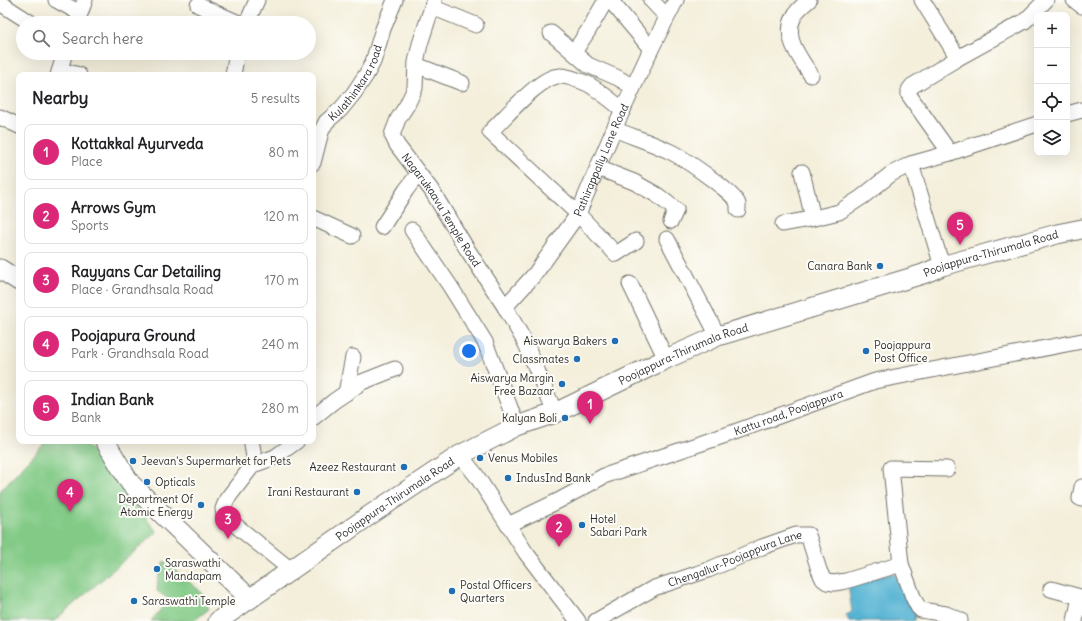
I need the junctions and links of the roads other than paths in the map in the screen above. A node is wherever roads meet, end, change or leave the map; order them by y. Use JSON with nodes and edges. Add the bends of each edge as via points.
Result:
{"nodes":[{"id":1,"x":56,"y":0,"type":"edge"},
{"id":2,"x":257,"y":0,"type":"edge"},
{"id":3,"x":395,"y":0,"type":"edge"},
{"id":4,"x":606,"y":0,"type":"edge"},
{"id":5,"x":610,"y":0,"type":"edge"},
{"id":6,"x":651,"y":0,"type":"edge"},
{"id":7,"x":676,"y":0,"type":"edge"},
{"id":8,"x":809,"y":0,"type":"edge"},
{"id":9,"x":922,"y":0,"type":"edge"},
{"id":10,"x":1046,"y":0,"type":"edge"},
{"id":11,"x":1074,"y":0,"type":"edge"},
{"id":12,"x":0,"y":3,"type":"edge"},
{"id":13,"x":433,"y":3,"type":"edge"},
{"id":14,"x":198,"y":5,"type":"dead end"},
{"id":15,"x":1082,"y":6,"type":"edge"},
{"id":16,"x":81,"y":12,"type":"edge"},
{"id":17,"x":21,"y":16,"type":"edge"},
{"id":18,"x":223,"y":16,"type":"edge"},
{"id":19,"x":249,"y":16,"type":"edge"},
{"id":20,"x":667,"y":17,"type":"junction"},
{"id":21,"x":476,"y":25,"type":"dead end"},
{"id":22,"x":551,"y":32,"type":"dead end"},
{"id":23,"x":651,"y":49,"type":"junction"},
{"id":24,"x":574,"y":52,"type":"junction"},
{"id":25,"x":958,"y":58,"type":"junction"},
{"id":26,"x":64,"y":60,"type":"edge"},
{"id":27,"x":236,"y":60,"type":"edge"},
{"id":28,"x":416,"y":65,"type":"junction"},
{"id":29,"x":59,"y":72,"type":"edge"},
{"id":30,"x":234,"y":72,"type":"edge"},
{"id":31,"x":811,"y":75,"type":"dead end"},
{"id":32,"x":462,"y":83,"type":"dead end"},
{"id":33,"x":633,"y":87,"type":"junction"},
{"id":34,"x":623,"y":110,"type":"junction"},
{"id":35,"x":1082,"y":110,"type":"edge"},
{"id":36,"x":1070,"y":113,"type":"edge"},
{"id":37,"x":0,"y":117,"type":"edge"},
{"id":38,"x":16,"y":125,"type":"edge"},
{"id":39,"x":1034,"y":125,"type":"edge"},
{"id":40,"x":614,"y":129,"type":"junction"},
{"id":41,"x":316,"y":151,"type":"edge"},
{"id":42,"x":950,"y":153,"type":"junction"},
{"id":43,"x":911,"y":164,"type":"junction"},
{"id":44,"x":598,"y":168,"type":"junction"},
{"id":45,"x":802,"y":172,"type":"dead end"},
{"id":46,"x":418,"y":174,"type":"junction"},
{"id":47,"x":738,"y":210,"type":"dead end"},
{"id":48,"x":578,"y":214,"type":"junction"},
{"id":49,"x":813,"y":218,"type":"junction"},
{"id":50,"x":316,"y":219,"type":"edge"},
{"id":51,"x":671,"y":221,"type":"dead end"},
{"id":52,"x":783,"y":224,"type":"dead end"},
{"id":53,"x":382,"y":227,"type":"dead end"},
{"id":54,"x":1082,"y":229,"type":"edge"},
{"id":55,"x":412,"y":230,"type":"dead end"},
{"id":56,"x":352,"y":236,"type":"dead end"},
{"id":57,"x":667,"y":239,"type":"dead end"},
{"id":58,"x":636,"y":241,"type":"dead end"},
{"id":59,"x":942,"y":266,"type":"junction"},
{"id":60,"x":0,"y":269,"type":"edge"},
{"id":61,"x":16,"y":279,"type":"edge"},
{"id":62,"x":630,"y":284,"type":"dead end"},
{"id":63,"x":505,"y":307,"type":"junction"},
{"id":64,"x":718,"y":336,"type":"junction"},
{"id":65,"x":1082,"y":341,"type":"edge"},
{"id":66,"x":353,"y":357,"type":"dead end"},
{"id":67,"x":666,"y":359,"type":"junction"},
{"id":68,"x":395,"y":369,"type":"dead end"},
{"id":69,"x":346,"y":393,"type":"junction"},
{"id":70,"x":555,"y":413,"type":"junction"},
{"id":71,"x":316,"y":416,"type":"edge"},
{"id":72,"x":517,"y":426,"type":"junction"},
{"id":73,"x":107,"y":444,"type":"edge"},
{"id":74,"x":292,"y":444,"type":"edge"},
{"id":75,"x":252,"y":446,"type":"dead end"},
{"id":76,"x":460,"y":455,"type":"junction"},
{"id":77,"x":253,"y":465,"type":"junction"},
{"id":78,"x":947,"y":469,"type":"dead end"},
{"id":79,"x":1082,"y":487,"type":"edge"},
{"id":80,"x":1082,"y":499,"type":"edge"},
{"id":81,"x":508,"y":525,"type":"junction"},
{"id":82,"x":901,"y":564,"type":"junction"},
{"id":83,"x":291,"y":570,"type":"junction"},
{"id":84,"x":1051,"y":589,"type":"dead end"},
{"id":85,"x":250,"y":599,"type":"junction"},
{"id":86,"x":218,"y":621,"type":"edge"},
{"id":87,"x":578,"y":621,"type":"edge"},
{"id":88,"x":596,"y":621,"type":"edge"},
{"id":89,"x":960,"y":621,"type":"edge"},
{"id":90,"x":1075,"y":621,"type":"edge"}],
"edges":[{"from":1,"to":16,"type":"street"},
{"from":2,"to":19,"type":"street"},
{"from":3,"to":41,"type":"street","name":"Kulathinkara road","via":[[373,62],[341,110],[326,122]]},
{"from":4,"to":24,"type":"street"},
{"from":5,"to":23,"type":"street"},
{"from":6,"to":20,"type":"street"},
{"from":7,"to":20,"type":"street","name":"Pathirappally Lane Road"},
{"from":8,"to":31,"type":"street","via":[[796,12],[789,32],[792,43]]},
{"from":9,"to":25,"type":"street"},
{"from":10,"to":25,"type":"street","via":[[1025,21]]},
{"from":11,"to":15,"type":"street"},
{"from":12,"to":17,"type":"street"},
{"from":13,"to":21,"type":"street"},
{"from":13,"to":28,"type":"street","name":"Nagarukaavu Temple Road"},
{"from":14,"to":18,"type":"street"},
{"from":20,"to":23,"type":"street","name":"Pathirappally Lane Road"},
{"from":22,"to":24,"type":"street"},
{"from":23,"to":33,"type":"street","name":"Pathirappally Lane Road"},
{"from":24,"to":33,"type":"street","via":[[588,65]]},
{"from":25,"to":42,"type":"street","via":[[909,90],[909,95]]},
{"from":26,"to":29,"type":"street"},
{"from":27,"to":30,"type":"street"},
{"from":28,"to":32,"type":"street"},
{"from":28,"to":46,"type":"street","name":"Nagarukaavu Temple Road","via":[[415,88],[392,135]]},
{"from":33,"to":34,"type":"street","name":"Pathirappally Lane Road"},
{"from":34,"to":40,"type":"street","name":"Pathirappally Lane Road"},
{"from":34,"to":48,"type":"street","via":[[588,85],[573,78],[558,76],[547,79],[536,87],[490,132]]},
{"from":35,"to":36,"type":"street"},
{"from":37,"to":38,"type":"street"},
{"from":39,"to":42,"type":"street"},
{"from":40,"to":44,"type":"street","name":"Pathirappally Lane Road"},
{"from":40,"to":47,"type":"street","via":[[683,159],[733,197],[738,204]]},
{"from":42,"to":43,"type":"street"},
{"from":43,"to":49,"type":"street","via":[[891,174],[839,212]]},
{"from":43,"to":59,"type":"street"},
{"from":44,"to":48,"type":"street","name":"Pathirappally Lane Road"},
{"from":44,"to":51,"type":"street","via":[[657,194],[676,210]]},
{"from":45,"to":49,"type":"street"},
{"from":46,"to":53,"type":"street"},
{"from":46,"to":63,"type":"street","name":"Nagarukaavu Temple Road"},
{"from":48,"to":58,"type":"street","via":[[616,254]]},
{"from":48,"to":63,"type":"street","name":"Pathirappally Lane Road","via":[[535,274]]},
{"from":49,"to":52,"type":"street"},
{"from":50,"to":56,"type":"street"},
{"from":54,"to":59,"type":"main road","name":"Poojappura-Thirumala Road"},
{"from":55,"to":72,"type":"street","via":[[485,342]]},
{"from":57,"to":64,"type":"street"},
{"from":59,"to":64,"type":"main road","name":"Poojappura-Thirumala Road"},
{"from":60,"to":61,"type":"main road"},
{"from":62,"to":67,"type":"street"},
{"from":63,"to":70,"type":"street","name":"Nagarukaavu Temple Road","via":[[526,344]]},
{"from":64,"to":67,"type":"main road","name":"Poojappura-Thirumala Road"},
{"from":65,"to":81,"type":"street","name":"Kattu road, Poojappura","via":[[875,381],[604,476]]},
{"from":66,"to":69,"type":"street"},
{"from":67,"to":70,"type":"main road","name":"Poojappura-Thirumala Road"},
{"from":68,"to":69,"type":"street","via":[[362,382]]},
{"from":69,"to":71,"type":"street"},
{"from":70,"to":72,"type":"main road","name":"Poojappura-Thirumala Road"},
{"from":72,"to":76,"type":"main road","name":"Poojappura-Thirumala Road"},
{"from":73,"to":85,"type":"main road","via":[[130,483]]},
{"from":74,"to":77,"type":"street","via":[[275,458]]},
{"from":75,"to":77,"type":"street"},
{"from":76,"to":81,"type":"street","via":[[476,474]]},
{"from":76,"to":83,"type":"main road","name":"Poojappura-Thirumala Road"},
{"from":77,"to":83,"type":"street","via":[[227,499],[223,509],[224,516]]},
{"from":78,"to":82,"type":"street","via":[[891,468]]},
{"from":79,"to":80,"type":"street"},
{"from":81,"to":87,"type":"street"},
{"from":82,"to":88,"type":"street","name":"Chengallur-Poojappura Lane","via":[[846,581],[827,582],[819,570],[808,535],[796,536],[762,546],[708,570],[654,588]]},
{"from":82,"to":89,"type":"street","via":[[913,597],[921,610],[946,614]]},
{"from":83,"to":85,"type":"main road","name":"Poojappura-Thirumala Road"},
{"from":84,"to":90,"type":"street","via":[[1080,597]]},
{"from":85,"to":86,"type":"main road","name":"Poojappura-Thirumala Road"}]}
